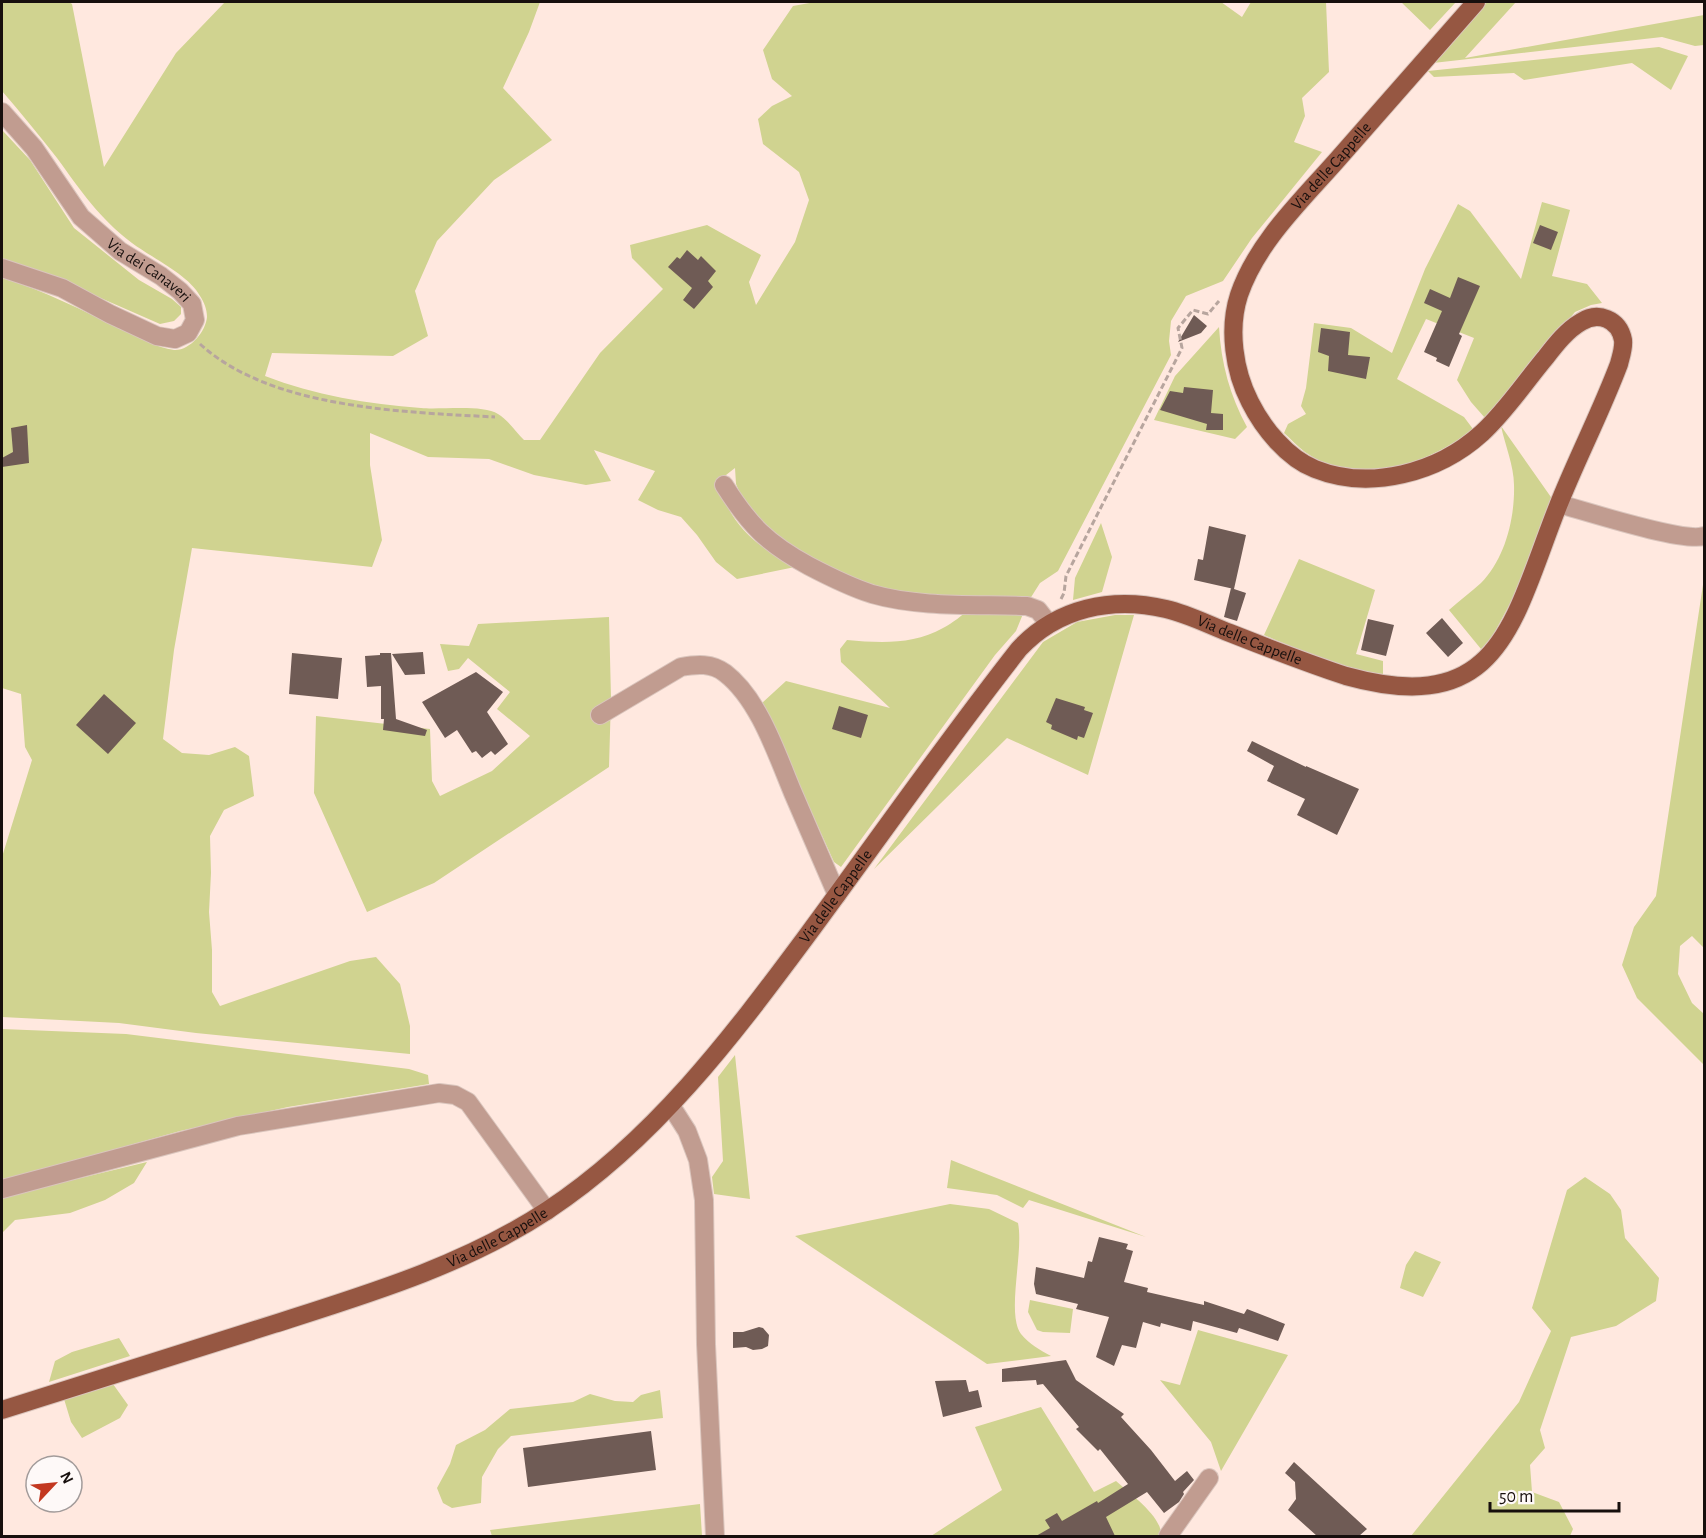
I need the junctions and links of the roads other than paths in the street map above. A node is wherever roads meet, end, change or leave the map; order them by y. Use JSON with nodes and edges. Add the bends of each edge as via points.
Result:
{"nodes":[{"id":1,"x":1476,"y":2,"type":"edge"},
{"id":2,"x":2,"y":112,"type":"edge"},
{"id":3,"x":2,"y":267,"type":"edge"},
{"id":4,"x":724,"y":485,"type":"dead end"},
{"id":5,"x":1559,"y":504,"type":"junction"},
{"id":6,"x":1704,"y":536,"type":"edge"},
{"id":7,"x":1043,"y":617,"type":"junction"},
{"id":8,"x":600,"y":716,"type":"dead end"},
{"id":9,"x":837,"y":895,"type":"junction"},
{"id":10,"x":671,"y":1106,"type":"junction"},
{"id":11,"x":2,"y":1189,"type":"edge"},
{"id":12,"x":547,"y":1211,"type":"junction"},
{"id":13,"x":2,"y":1410,"type":"edge"},
{"id":14,"x":1209,"y":1478,"type":"dead end"},
{"id":15,"x":715,"y":1536,"type":"edge"},
{"id":16,"x":1168,"y":1536,"type":"edge"}],
"edges":[{"from":1,"to":5,"type":"main road","name":"Via delle Cappelle","via":[[1260,252],[1239,294],[1235,355],[1249,401],[1263,424],[1294,457],[1312,469],[1332,475],[1374,479],[1439,462],[1469,444],[1573,327],[1591,317],[1608,319],[1620,332],[1621,358]]},
{"from":2,"to":3,"type":"street","name":"Via dei Canaveri","via":[[34,148],[81,217],[120,251],[180,291],[192,304],[195,320],[188,333],[176,339],[157,336],[62,288]]},
{"from":4,"to":7,"type":"street","via":[[756,530],[782,550],[850,586],[922,602],[1027,606]]},
{"from":5,"to":6,"type":"street","via":[[1677,535]]},
{"from":5,"to":7,"type":"main road","name":"Via delle Cappelle","via":[[1518,610],[1500,644],[1473,670],[1440,684],[1408,688],[1363,681],[1180,613],[1133,603],[1104,604]]},
{"from":7,"to":9,"type":"main road","name":"Via delle Cappelle"},
{"from":8,"to":9,"type":"street","via":[[681,667],[711,665],[725,674],[759,717]]},
{"from":9,"to":10,"type":"main road","name":"Via delle Cappelle","via":[[733,1034]]},
{"from":10,"to":12,"type":"main road","name":"Via delle Cappelle","via":[[604,1169]]},
{"from":10,"to":15,"type":"street","via":[[687,1131],[698,1160],[704,1200]]},
{"from":11,"to":12,"type":"street","via":[[238,1126],[439,1093],[468,1102]]},
{"from":12,"to":13,"type":"main road","name":"Via delle Cappelle","via":[[489,1244],[396,1284]]},
{"from":14,"to":16,"type":"street"}]}
